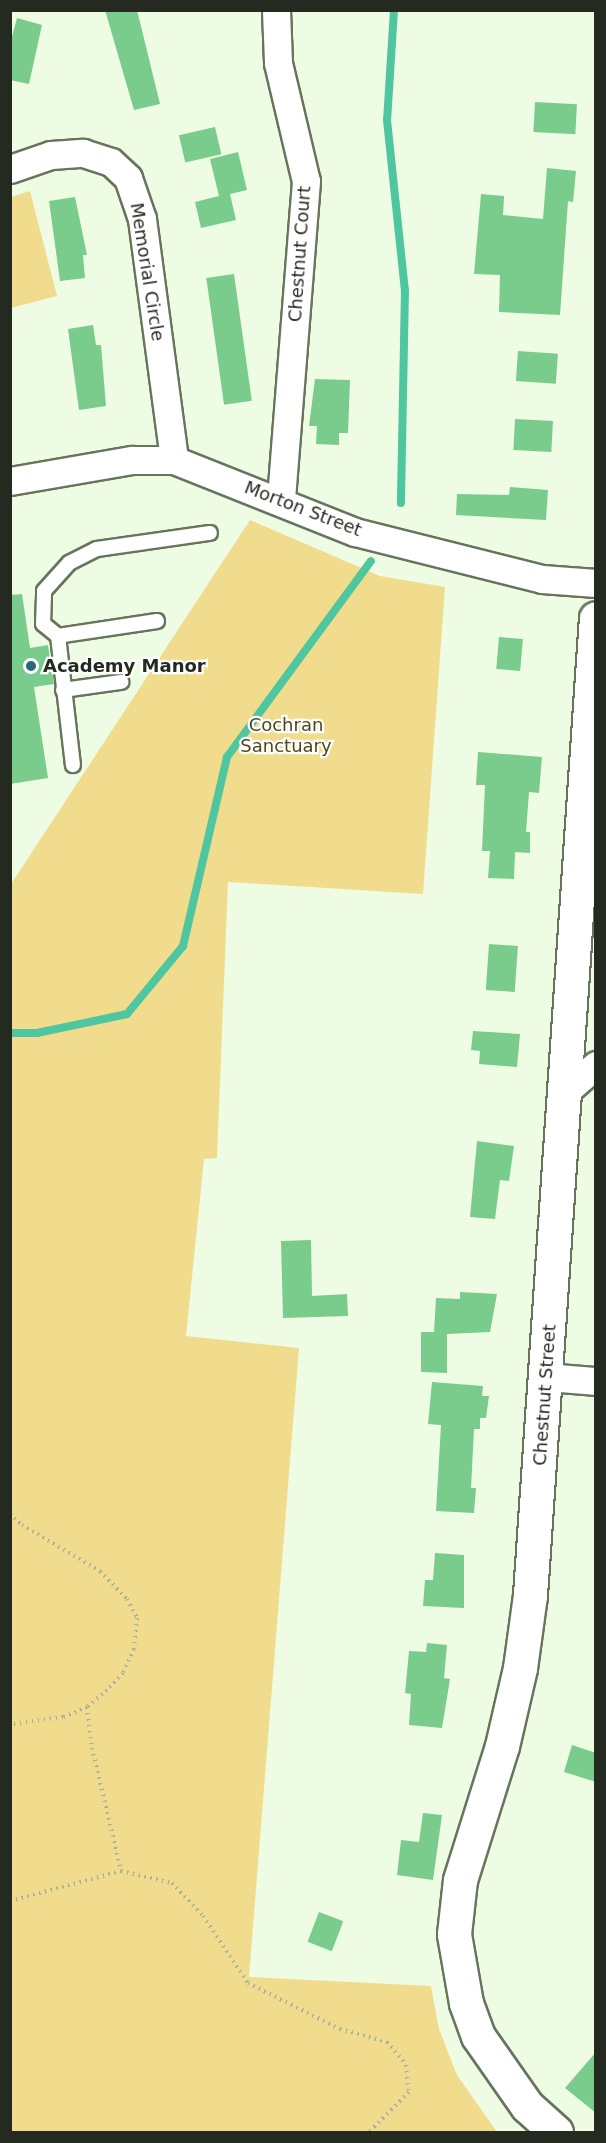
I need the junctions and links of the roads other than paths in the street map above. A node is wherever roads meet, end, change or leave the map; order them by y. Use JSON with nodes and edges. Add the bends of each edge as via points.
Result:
{"nodes":[{"id":1,"x":276,"y":10,"type":"edge"},
{"id":2,"x":10,"y":169,"type":"edge"},
{"id":3,"x":174,"y":459,"type":"junction"},
{"id":4,"x":10,"y":481,"type":"edge"},
{"id":5,"x":281,"y":500,"type":"junction"},
{"id":6,"x":210,"y":532,"type":"dead end"},
{"id":7,"x":596,"y":583,"type":"edge"},
{"id":8,"x":596,"y":618,"type":"edge"},
{"id":9,"x":157,"y":621,"type":"dead end"},
{"id":10,"x":58,"y":636,"type":"junction"},
{"id":11,"x":121,"y":682,"type":"dead end"},
{"id":12,"x":63,"y":690,"type":"junction"},
{"id":13,"x":73,"y":765,"type":"dead end"},
{"id":14,"x":596,"y":1065,"type":"edge"},
{"id":15,"x":565,"y":1092,"type":"junction"},
{"id":16,"x":546,"y":1377,"type":"junction"},
{"id":17,"x":596,"y":1382,"type":"edge"},
{"id":18,"x":556,"y":2133,"type":"edge"}],
"edges":[{"from":1,"to":5,"type":"street","name":"Chestnut Court","via":[[281,81],[306,182]]},
{"from":2,"to":3,"type":"street","name":"Memorial Circle","via":[[51,155],[83,153],[111,162],[128,178],[142,219]]},
{"from":3,"to":4,"type":"street","name":"Morton Street","via":[[132,460]]},
{"from":3,"to":5,"type":"street","name":"Morton Street"},
{"from":5,"to":7,"type":"street","name":"Morton Street","via":[[355,532],[542,579]]},
{"from":6,"to":10,"type":"lane","via":[[97,549],[69,563],[44,591],[43,624]]},
{"from":8,"to":15,"type":"street","name":"Chestnut Street"},
{"from":9,"to":10,"type":"lane"},
{"from":10,"to":12,"type":"lane"},
{"from":11,"to":12,"type":"lane"},
{"from":12,"to":13,"type":"lane"},
{"from":14,"to":15,"type":"street"},
{"from":15,"to":16,"type":"street","name":"Chestnut Street"},
{"from":16,"to":17,"type":"street"},
{"from":16,"to":18,"type":"street","name":"Chestnut Street","via":[[534,1552],[520,1668],[502,1746],[460,1880],[454,1934],[466,2003],[478,2036],[527,2106]]}]}
